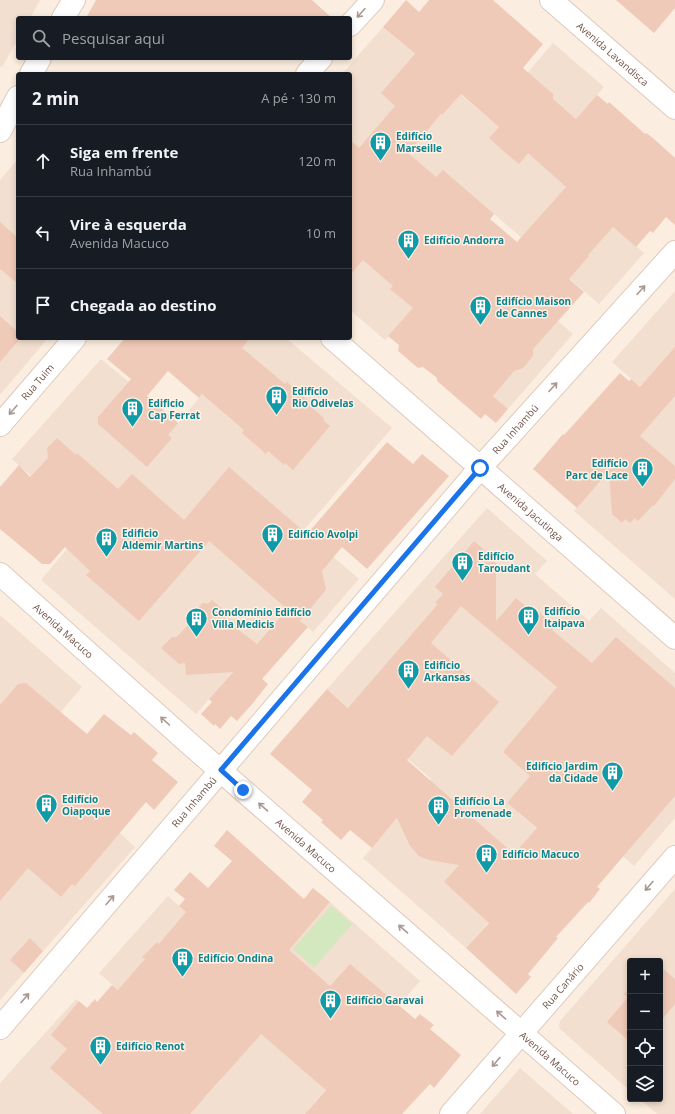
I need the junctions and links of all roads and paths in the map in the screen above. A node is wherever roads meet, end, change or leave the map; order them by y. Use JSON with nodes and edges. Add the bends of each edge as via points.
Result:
{"nodes":[{"id":1,"x":74,"y":0,"type":"edge"},
{"id":2,"x":372,"y":0,"type":"edge"},
{"id":3,"x":551,"y":0,"type":"edge"},
{"id":4,"x":64,"y":16,"type":"edge"},
{"id":5,"x":352,"y":23,"type":"edge"},
{"id":6,"x":39,"y":60,"type":"edge"},
{"id":7,"x":319,"y":60,"type":"edge"},
{"id":8,"x":32,"y":72,"type":"edge"},
{"id":9,"x":309,"y":72,"type":"edge"},
{"id":10,"x":11,"y":99,"type":"edge"},
{"id":11,"x":675,"y":108,"type":"edge"},
{"id":12,"x":0,"y":131,"type":"edge"},
{"id":13,"x":675,"y":252,"type":"edge"},
{"id":14,"x":73,"y":340,"type":"edge"},
{"id":15,"x":334,"y":340,"type":"edge"},
{"id":16,"x":0,"y":425,"type":"edge"},
{"id":17,"x":480,"y":468,"type":"junction"},
{"id":18,"x":0,"y":574,"type":"edge"},
{"id":19,"x":675,"y":638,"type":"edge"},
{"id":20,"x":221,"y":770,"type":"junction"},
{"id":21,"x":675,"y":857,"type":"edge"},
{"id":22,"x":0,"y":1028,"type":"edge"},
{"id":23,"x":521,"y":1033,"type":"junction"},
{"id":24,"x":451,"y":1114,"type":"edge"},
{"id":25,"x":614,"y":1114,"type":"edge"}],
"edges":[{"from":1,"to":4,"type":"street"},
{"from":2,"to":5,"type":"street","one_way":true},
{"from":3,"to":11,"type":"street","name":"Avenida Lavandisca"},
{"from":6,"to":8,"type":"street"},
{"from":7,"to":9,"type":"street"},
{"from":10,"to":12,"type":"street"},
{"from":17,"to":13,"type":"street","name":"Rua Inhambú","one_way":true},
{"from":14,"to":16,"type":"street","name":"Rua Tuim","one_way":true},
{"from":15,"to":17,"type":"street","name":"Avenida Jacutinga"},
{"from":17,"to":19,"type":"street","name":"Avenida Jacutinga"},
{"from":17,"to":20,"type":"street","name":"Rua Inhambú"},
{"from":20,"to":18,"type":"street","name":"Avenida Macuco","one_way":true},
{"from":22,"to":20,"type":"street","name":"Rua Inhambú","one_way":true},
{"from":23,"to":20,"type":"street","name":"Avenida Macuco","one_way":true},
{"from":21,"to":23,"type":"street","name":"Rua Canário","one_way":true},
{"from":23,"to":24,"type":"street","name":"Rua Canário","one_way":true},
{"from":23,"to":25,"type":"street","name":"Avenida Macuco"}]}
